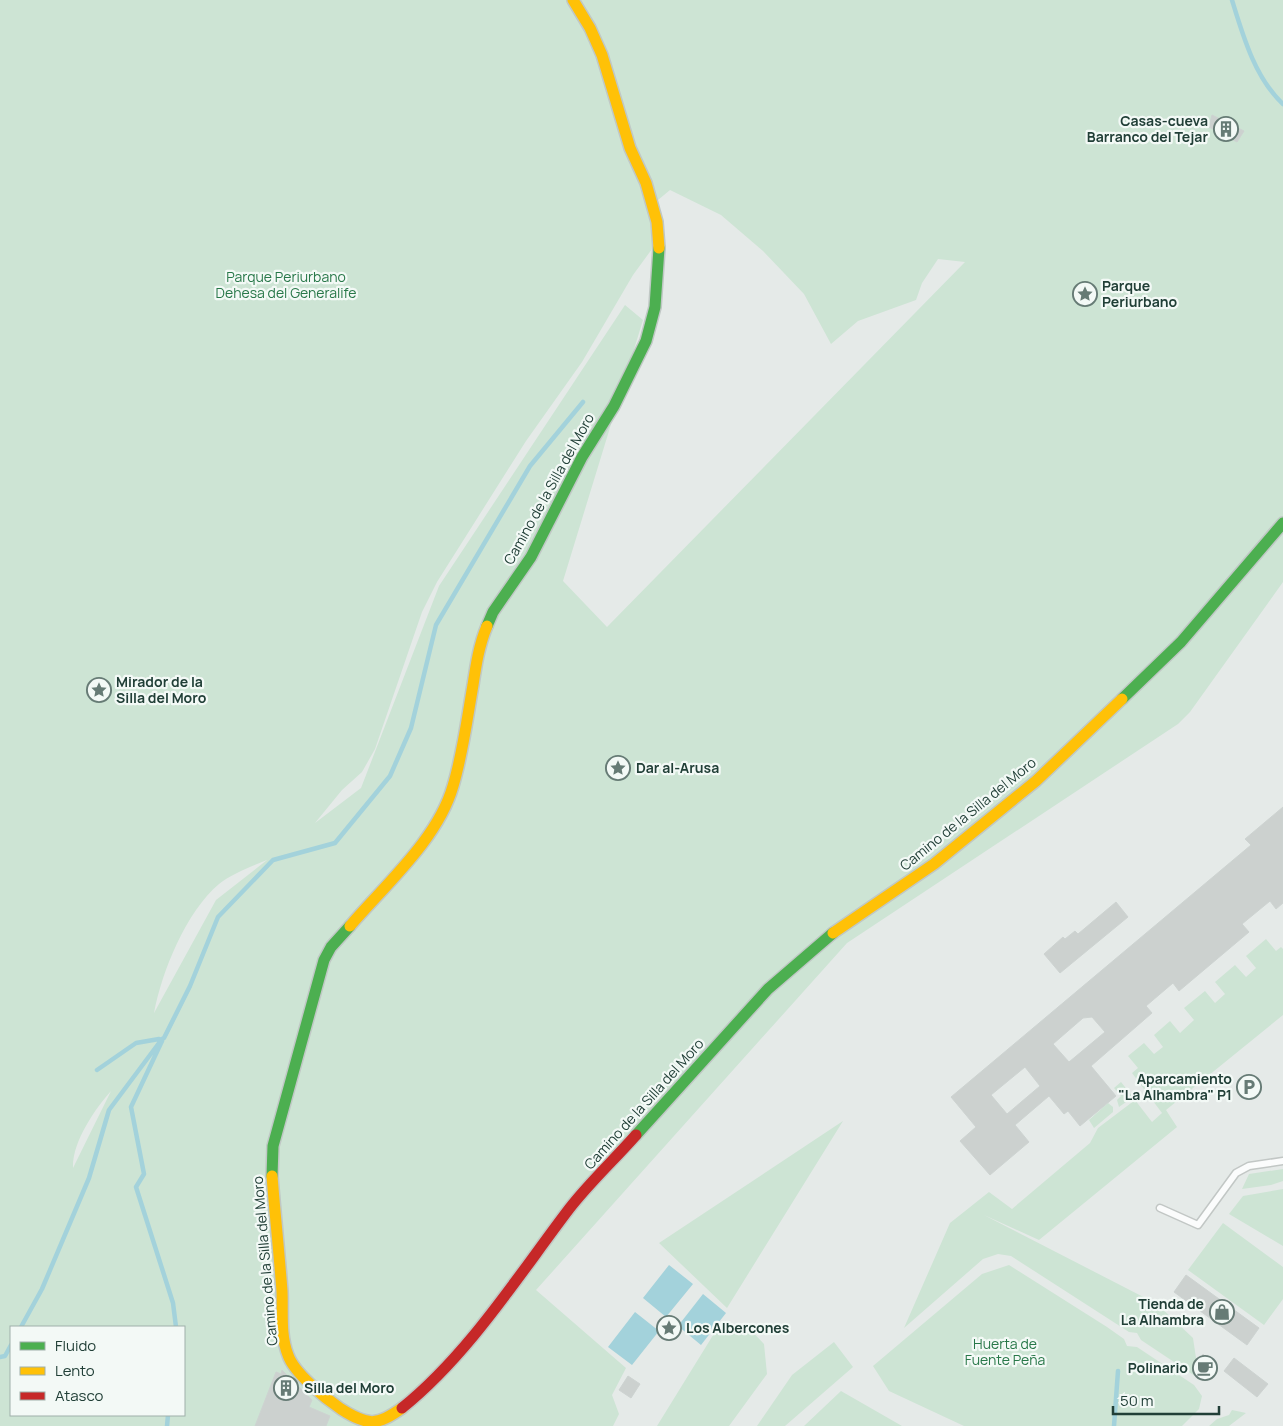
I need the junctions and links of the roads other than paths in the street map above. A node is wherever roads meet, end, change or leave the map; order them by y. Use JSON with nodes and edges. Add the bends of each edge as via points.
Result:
{"nodes":[{"id":1,"x":573,"y":0,"type":"edge"},
{"id":2,"x":1283,"y":523,"type":"edge"},
{"id":3,"x":1283,"y":1161,"type":"edge"},
{"id":4,"x":1160,"y":1208,"type":"dead end"}],
"edges":[{"from":1,"to":2,"type":"street","name":"Camino de la Silla del Moro","via":[[602,54],[630,148],[646,183],[656,222],[660,258],[655,307],[646,341],[614,406],[582,457],[531,557],[493,612],[485,630],[478,653],[461,755],[453,788],[441,816],[426,839],[331,947],[324,960],[272,1146],[272,1176],[288,1357],[302,1376],[337,1406],[361,1422],[386,1421],[410,1401],[454,1357],[571,1207],[768,989],[827,937],[934,864],[1036,781],[1181,642]]},
{"from":3,"to":4,"type":"lane","via":[[1249,1166],[1236,1173],[1198,1225]]}]}
